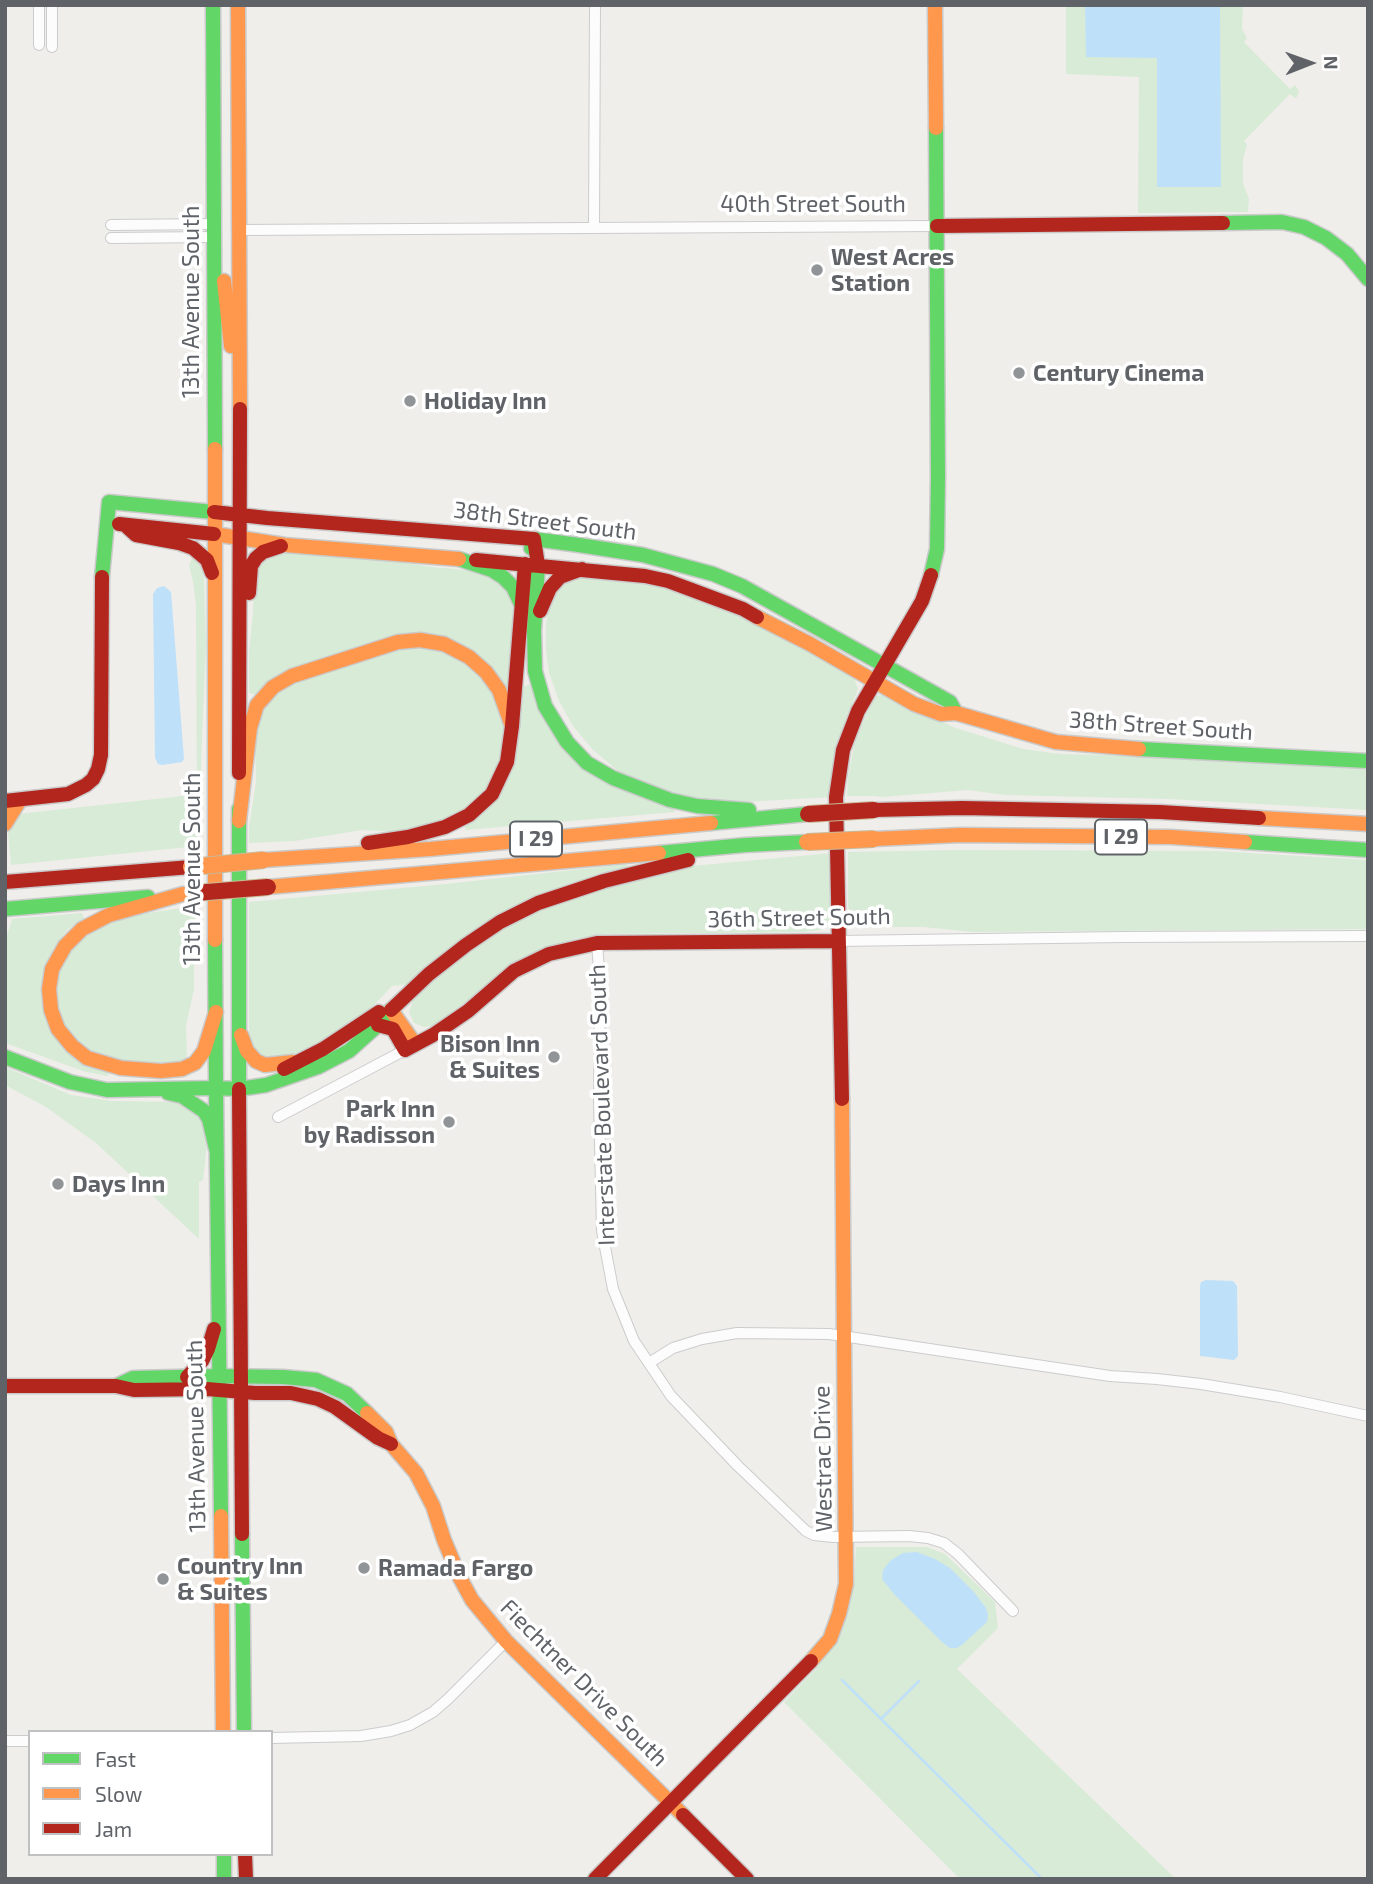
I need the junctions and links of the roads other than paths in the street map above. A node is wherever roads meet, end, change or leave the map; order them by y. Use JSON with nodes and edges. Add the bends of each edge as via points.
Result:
{"nodes":[{"id":1,"x":39,"y":5,"type":"edge"},
{"id":2,"x":52,"y":5,"type":"edge"},
{"id":3,"x":212,"y":5,"type":"edge"},
{"id":4,"x":238,"y":5,"type":"edge"},
{"id":5,"x":595,"y":5,"type":"edge"},
{"id":6,"x":935,"y":5,"type":"edge"},
{"id":7,"x":39,"y":45,"type":"dead end"},
{"id":8,"x":52,"y":47,"type":"dead end"},
{"id":9,"x":214,"y":95,"type":"junction"},
{"id":10,"x":111,"y":225,"type":"dead end"},
{"id":11,"x":937,"y":226,"type":"junction"},
{"id":12,"x":594,"y":227,"type":"junction"},
{"id":13,"x":239,"y":230,"type":"junction"},
{"id":14,"x":214,"y":231,"type":"junction"},
{"id":15,"x":111,"y":238,"type":"dead end"},
{"id":16,"x":1368,"y":279,"type":"edge"},
{"id":17,"x":239,"y":397,"type":"junction"},
{"id":18,"x":214,"y":512,"type":"junction"},
{"id":19,"x":240,"y":516,"type":"junction"},
{"id":20,"x":107,"y":523,"type":"junction"},
{"id":21,"x":125,"y":524,"type":"junction"},
{"id":22,"x":214,"y":534,"type":"junction"},
{"id":23,"x":240,"y":538,"type":"junction"},
{"id":24,"x":534,"y":539,"type":"junction"},
{"id":25,"x":285,"y":545,"type":"junction"},
{"id":26,"x":459,"y":559,"type":"junction"},
{"id":27,"x":531,"y":565,"type":"junction"},
{"id":28,"x":582,"y":569,"type":"junction"},
{"id":29,"x":214,"y":585,"type":"junction"},
{"id":30,"x":521,"y":604,"type":"junction"},
{"id":31,"x":534,"y":631,"type":"junction"},
{"id":32,"x":886,"y":666,"type":"junction"},
{"id":33,"x":876,"y":682,"type":"junction"},
{"id":34,"x":239,"y":689,"type":"junction"},
{"id":35,"x":956,"y":713,"type":"junction"},
{"id":36,"x":512,"y":726,"type":"junction"},
{"id":37,"x":1368,"y":761,"type":"edge"},
{"id":38,"x":13,"y":801,"type":"edge"},
{"id":39,"x":802,"y":814,"type":"junction"},
{"id":40,"x":239,"y":821,"type":"junction"},
{"id":41,"x":5,"y":824,"type":"edge"},
{"id":42,"x":1368,"y":824,"type":"edge"},
{"id":43,"x":745,"y":845,"type":"junction"},
{"id":44,"x":1368,"y":850,"type":"edge"},
{"id":45,"x":317,"y":857,"type":"junction"},
{"id":46,"x":5,"y":881,"type":"edge"},
{"id":47,"x":189,"y":894,"type":"junction"},
{"id":48,"x":5,"y":909,"type":"edge"},
{"id":49,"x":1368,"y":936,"type":"edge"},
{"id":50,"x":838,"y":941,"type":"junction"},
{"id":51,"x":597,"y":943,"type":"junction"},
{"id":52,"x":391,"y":1010,"type":"junction"},
{"id":53,"x":216,"y":1012,"type":"junction"},
{"id":54,"x":378,"y":1025,"type":"junction"},
{"id":55,"x":239,"y":1027,"type":"junction"},
{"id":56,"x":410,"y":1047,"type":"junction"},
{"id":57,"x":5,"y":1057,"type":"edge"},
{"id":58,"x":306,"y":1059,"type":"junction"},
{"id":59,"x":216,"y":1083,"type":"junction"},
{"id":60,"x":239,"y":1084,"type":"junction"},
{"id":61,"x":155,"y":1090,"type":"junction"},
{"id":62,"x":278,"y":1117,"type":"dead end"},
{"id":63,"x":216,"y":1149,"type":"junction"},
{"id":64,"x":218,"y":1314,"type":"junction"},
{"id":65,"x":844,"y":1336,"type":"junction"},
{"id":66,"x":649,"y":1363,"type":"junction"},
{"id":67,"x":187,"y":1377,"type":"junction"},
{"id":68,"x":219,"y":1383,"type":"junction"},
{"id":69,"x":241,"y":1384,"type":"junction"},
{"id":70,"x":5,"y":1386,"type":"edge"},
{"id":71,"x":116,"y":1387,"type":"junction"},
{"id":72,"x":1368,"y":1416,"type":"edge"},
{"id":73,"x":220,"y":1535,"type":"junction"},
{"id":74,"x":847,"y":1537,"type":"junction"},
{"id":75,"x":1013,"y":1611,"type":"dead end"},
{"id":76,"x":242,"y":1617,"type":"junction"},
{"id":77,"x":506,"y":1641,"type":"junction"},
{"id":78,"x":223,"y":1730,"type":"edge"},
{"id":79,"x":244,"y":1730,"type":"edge"},
{"id":80,"x":273,"y":1738,"type":"edge"},
{"id":81,"x":5,"y":1741,"type":"edge"},
{"id":82,"x":28,"y":1741,"type":"edge"},
{"id":83,"x":671,"y":1803,"type":"junction"},
{"id":84,"x":224,"y":1856,"type":"edge"},
{"id":85,"x":245,"y":1856,"type":"edge"},
{"id":86,"x":224,"y":1879,"type":"edge"},
{"id":87,"x":246,"y":1879,"type":"edge"},
{"id":88,"x":595,"y":1879,"type":"edge"},
{"id":89,"x":747,"y":1879,"type":"edge"}],
"edges":[{"from":1,"to":7,"type":"street"},
{"from":2,"to":8,"type":"street"},
{"from":3,"to":9,"type":"main road","name":"13th Avenue South"},
{"from":4,"to":13,"type":"main road","name":"13th Avenue South"},
{"from":5,"to":12,"type":"street"},
{"from":6,"to":11,"type":"main road","name":"Westrac Drive"},
{"from":9,"to":13,"type":"main road","via":[[224,164],[225,221],[232,230]]},
{"from":9,"to":14,"type":"main road","name":"13th Avenue South"},
{"from":10,"to":14,"type":"street"},
{"from":11,"to":12,"type":"street","name":"40th Street South"},
{"from":11,"to":16,"type":"main road","name":"40th Street South","via":[[1282,222],[1326,238]]},
{"from":11,"to":32,"type":"main road","name":"Westrac Drive","via":[[937,549],[922,601]]},
{"from":12,"to":13,"type":"street","name":"40th Street South"},
{"from":13,"to":17,"type":"main road","name":"13th Avenue South"},
{"from":14,"to":15,"type":"street"},
{"from":14,"to":17,"type":"main road","via":[[222,233],[223,239],[225,301]]},
{"from":14,"to":18,"type":"main road","name":"13th Avenue South"},
{"from":17,"to":19,"type":"main road","name":"13th Avenue South"},
{"from":18,"to":19,"type":"main road","name":"38th Street South"},
{"from":18,"to":20,"type":"main road","name":"38th Street South","via":[[109,502]]},
{"from":18,"to":22,"type":"main road","name":"13th Avenue South"},
{"from":19,"to":23,"type":"main road","name":"13th Avenue South"},
{"from":19,"to":24,"type":"main road","name":"38th Street South"},
{"from":20,"to":21,"type":"main road","name":"38th Street South"},
{"from":20,"to":38,"type":"main road","name":"38th Street South","via":[[101,586],[98,769],[79,790]]},
{"from":21,"to":22,"type":"main road","name":"38th Street South"},
{"from":21,"to":29,"type":"main road","via":[[136,535],[193,548],[207,560]]},
{"from":22,"to":23,"type":"main road","name":"38th Street South"},
{"from":22,"to":29,"type":"main road","name":"13th Avenue South"},
{"from":23,"to":25,"type":"main road","name":"38th Street South"},
{"from":23,"to":34,"type":"main road","name":"13th Avenue South"},
{"from":24,"to":27,"type":"main road"},
{"from":24,"to":32,"type":"main road","name":"38th Street South","via":[[643,555],[713,574]]},
{"from":25,"to":26,"type":"main road","name":"38th Street South"},
{"from":25,"to":34,"type":"main road","via":[[263,552],[251,566]]},
{"from":26,"to":27,"type":"main road","name":"38th Street South"},
{"from":26,"to":30,"type":"main road","via":[[503,577]]},
{"from":27,"to":28,"type":"main road","name":"38th Street South"},
{"from":27,"to":30,"type":"main road"},
{"from":27,"to":31,"type":"main road"},
{"from":28,"to":31,"type":"main road","via":[[560,577],[550,589]]},
{"from":28,"to":33,"type":"main road","name":"38th Street South","via":[[668,581],[743,609]]},
{"from":29,"to":53,"type":"main road","name":"13th Avenue South"},
{"from":30,"to":36,"type":"main road"},
{"from":31,"to":39,"type":"main road","via":[[535,671],[545,706],[567,742],[587,763],[670,800]]},
{"from":32,"to":33,"type":"main road","name":"Westrac Drive"},
{"from":32,"to":35,"type":"main road","name":"38th Street South","via":[[950,702]]},
{"from":33,"to":35,"type":"main road","name":"38th Street South","via":[[914,704],[941,714]]},
{"from":33,"to":50,"type":"main road","name":"Westrac Drive","via":[[858,711],[837,781]]},
{"from":34,"to":40,"type":"main road","name":"13th Avenue South"},
{"from":35,"to":37,"type":"main road","name":"38th Street South","via":[[1081,746]]},
{"from":36,"to":40,"type":"main road","via":[[499,690],[486,671],[444,644],[398,642],[292,676],[273,687],[257,705]]},
{"from":36,"to":45,"type":"main road","via":[[508,762],[492,794],[469,815],[445,827]]},
{"from":38,"to":41,"type":"main road"},
{"from":39,"to":42,"type":"main road","number":"I 29","bridge":true,"via":[[962,808],[1160,812]]},
{"from":39,"to":45,"type":"main road","number":"I 29"},
{"from":40,"to":55,"type":"main road","name":"13th Avenue South"},
{"from":43,"to":44,"type":"main road","number":"I 29","bridge":true,"via":[[960,835],[1171,837]]},
{"from":43,"to":47,"type":"main road","number":"I 29","bridge":true},
{"from":43,"to":52,"type":"main road","via":[[538,903],[466,945]]},
{"from":45,"to":46,"type":"main road","number":"I 29","bridge":true},
{"from":47,"to":48,"type":"main road","number":"I 29"},
{"from":47,"to":53,"type":"main road","via":[[109,915],[82,929],[52,969],[51,1010],[58,1029],[87,1058],[121,1068],[161,1071],[195,1063],[204,1051]]},
{"from":49,"to":50,"type":"street","name":"36th Street South"},
{"from":50,"to":51,"type":"main road","name":"36th Street South"},
{"from":50,"to":65,"type":"main road","name":"Westrac Drive"},
{"from":51,"to":56,"type":"main road","name":"36th Street South","via":[[549,954],[514,971],[468,1011]]},
{"from":51,"to":66,"type":"street","name":"Interstate Boulevard South","via":[[602,1231],[613,1289],[634,1341]]},
{"from":52,"to":54,"type":"main road"},
{"from":52,"to":56,"type":"main road"},
{"from":52,"to":58,"type":"main road","via":[[382,1010]]},
{"from":53,"to":59,"type":"main road","name":"13th Avenue South"},
{"from":54,"to":56,"type":"main road","via":[[393,1029]]},
{"from":54,"to":60,"type":"main road","via":[[349,1051],[318,1067],[267,1085]]},
{"from":55,"to":58,"type":"main road","via":[[247,1051],[256,1061],[278,1065]]},
{"from":55,"to":60,"type":"main road","name":"13th Avenue South"},
{"from":56,"to":62,"type":"street","name":"36th Street South"},
{"from":57,"to":61,"type":"main road","via":[[70,1082],[107,1090]]},
{"from":58,"to":60,"type":"main road"},
{"from":59,"to":60,"type":"main road"},
{"from":59,"to":61,"type":"main road"},
{"from":59,"to":63,"type":"main road","name":"13th Avenue South"},
{"from":60,"to":69,"type":"main road","name":"13th Avenue South"},
{"from":61,"to":63,"type":"main road","via":[[183,1096],[204,1111]]},
{"from":63,"to":64,"type":"main road","name":"13th Avenue South"},
{"from":64,"to":67,"type":"main road","via":[[208,1349]]},
{"from":64,"to":68,"type":"main road","name":"13th Avenue South"},
{"from":65,"to":66,"type":"street","via":[[737,1333],[673,1348]]},
{"from":65,"to":72,"type":"street","via":[[1110,1376],[1201,1384]]},
{"from":65,"to":74,"type":"main road","name":"Westrac Drive"},
{"from":66,"to":74,"type":"street","name":"Interstate Boulevard South","via":[[671,1396],[798,1525],[814,1535]]},
{"from":67,"to":68,"type":"main road"},
{"from":67,"to":71,"type":"main road","via":[[133,1378]]},
{"from":68,"to":69,"type":"main road","name":"Fiechtner Drive South"},
{"from":68,"to":71,"type":"main road","via":[[134,1390]]},
{"from":68,"to":73,"type":"main road","name":"13th Avenue South"},
{"from":69,"to":76,"type":"main road","name":"13th Avenue South"},
{"from":69,"to":77,"type":"main road","name":"Fiechtner Drive South","via":[[316,1380],[358,1402],[416,1473],[456,1571],[472,1600]]},
{"from":70,"to":71,"type":"main road"},
{"from":73,"to":76,"type":"main road","via":[[228,1604],[233,1614]]},
{"from":73,"to":78,"type":"main road","name":"13th Avenue South"},
{"from":74,"to":75,"type":"street","name":"Interstate Boulevard South","via":[[909,1536],[944,1543]]},
{"from":74,"to":83,"type":"main road","name":"Westrac Drive","via":[[846,1584],[830,1639]]},
{"from":76,"to":79,"type":"main road","name":"13th Avenue South"},
{"from":77,"to":80,"type":"street","via":[[433,1712],[410,1724],[369,1735]]},
{"from":77,"to":83,"type":"main road","name":"Fiechtner Drive South"},
{"from":81,"to":82,"type":"street"},
{"from":83,"to":88,"type":"main road","name":"Westrac Drive"},
{"from":83,"to":89,"type":"main road","name":"Fiechtner Drive South"},
{"from":84,"to":86,"type":"main road"},
{"from":85,"to":87,"type":"main road"}]}
